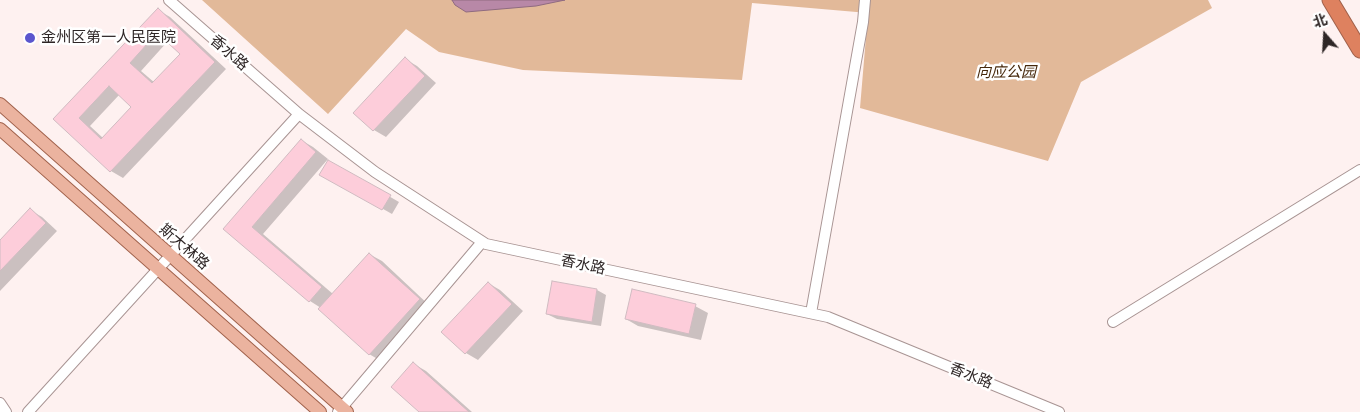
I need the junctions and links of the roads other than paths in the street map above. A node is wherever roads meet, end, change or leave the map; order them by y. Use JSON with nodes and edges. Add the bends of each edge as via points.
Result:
{"nodes":[{"id":1,"x":169,"y":0,"type":"edge"},
{"id":2,"x":865,"y":0,"type":"edge"},
{"id":3,"x":1330,"y":0,"type":"edge"},
{"id":4,"x":1360,"y":50,"type":"edge"},
{"id":5,"x":0,"y":104,"type":"edge"},
{"id":6,"x":299,"y":114,"type":"junction"},
{"id":7,"x":0,"y":129,"type":"edge"},
{"id":8,"x":1360,"y":170,"type":"edge"},
{"id":9,"x":482,"y":242,"type":"junction"},
{"id":10,"x":169,"y":256,"type":"junction"},
{"id":11,"x":158,"y":268,"type":"junction"},
{"id":12,"x":811,"y":313,"type":"junction"},
{"id":13,"x":1113,"y":322,"type":"dead end"},
{"id":14,"x":0,"y":403,"type":"edge"},
{"id":15,"x":343,"y":411,"type":"edge"},
{"id":16,"x":6,"y":412,"type":"edge"},
{"id":17,"x":28,"y":412,"type":"edge"},
{"id":18,"x":320,"y":412,"type":"edge"},
{"id":19,"x":1059,"y":412,"type":"edge"}],
"edges":[{"from":1,"to":6,"type":"street","name":"香水路"},
{"from":2,"to":12,"type":"street"},
{"from":3,"to":4,"type":"highway"},
{"from":5,"to":10,"type":"main road","name":"斯大林路"},
{"from":6,"to":9,"type":"street","name":"香水路","via":[[374,172]]},
{"from":6,"to":10,"type":"street"},
{"from":7,"to":11,"type":"main road"},
{"from":8,"to":13,"type":"street"},
{"from":9,"to":12,"type":"street","name":"香水路"},
{"from":9,"to":15,"type":"street"},
{"from":10,"to":11,"type":"street"},
{"from":10,"to":15,"type":"main road","name":"斯大林路"},
{"from":11,"to":17,"type":"street"},
{"from":11,"to":18,"type":"main road"},
{"from":12,"to":19,"type":"street","name":"香水路","via":[[828,316]]},
{"from":14,"to":16,"type":"street"}]}
